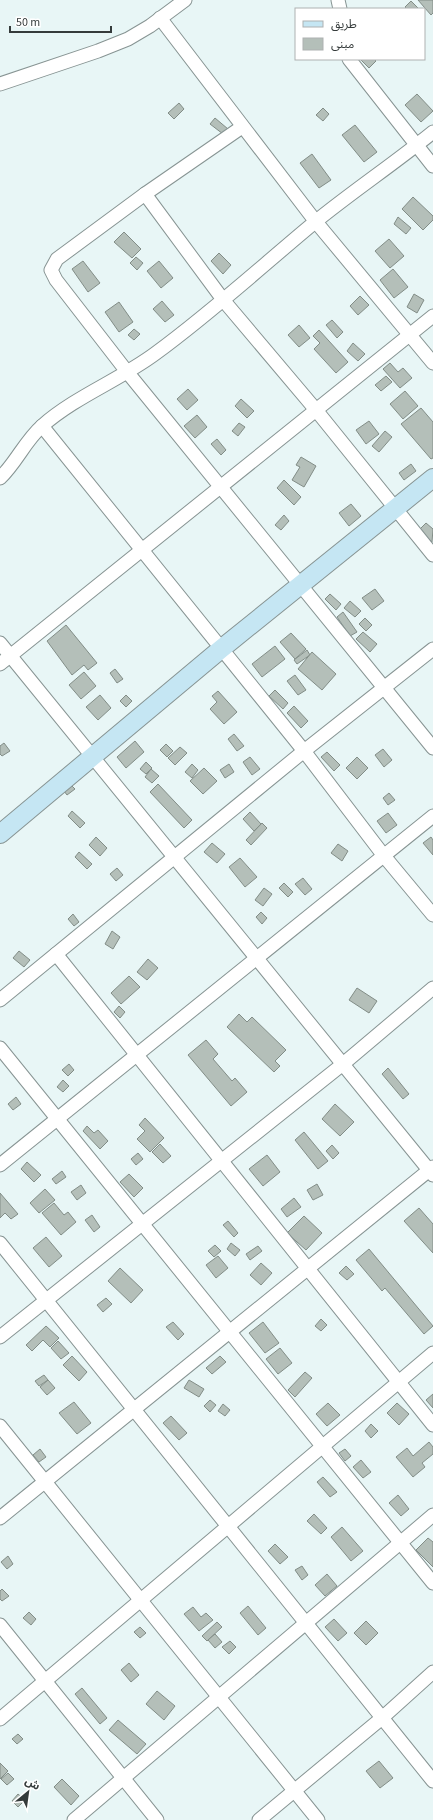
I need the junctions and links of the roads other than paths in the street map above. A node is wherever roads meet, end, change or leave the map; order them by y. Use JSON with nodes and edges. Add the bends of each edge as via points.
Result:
{"nodes":[{"id":1,"x":185,"y":0,"type":"edge"},
{"id":2,"x":160,"y":18,"type":"junction"},
{"id":3,"x":350,"y":60,"type":"edge"},
{"id":4,"x":0,"y":84,"type":"edge"},
{"id":5,"x":242,"y":126,"type":"junction"},
{"id":6,"x":433,"y":132,"type":"edge"},
{"id":7,"x":416,"y":146,"type":"junction"},
{"id":8,"x":433,"y":166,"type":"edge"},
{"id":9,"x":145,"y":194,"type":"junction"},
{"id":10,"x":316,"y":222,"type":"junction"},
{"id":11,"x":224,"y":301,"type":"junction"},
{"id":12,"x":433,"y":316,"type":"edge"},
{"id":13,"x":410,"y":335,"type":"junction"},
{"id":14,"x":433,"y":363,"type":"edge"},
{"id":15,"x":128,"y":373,"type":"junction"},
{"id":16,"x":316,"y":410,"type":"junction"},
{"id":17,"x":42,"y":426,"type":"junction"},
{"id":18,"x":0,"y":478,"type":"edge"},
{"id":19,"x":433,"y":478,"type":"edge"},
{"id":20,"x":220,"y":487,"type":"junction"},
{"id":21,"x":396,"y":508,"type":"junction"},
{"id":22,"x":142,"y":550,"type":"junction"},
{"id":23,"x":433,"y":555,"type":"edge"},
{"id":24,"x":299,"y":586,"type":"junction"},
{"id":25,"x":0,"y":643,"type":"edge"},
{"id":26,"x":221,"y":649,"type":"junction"},
{"id":27,"x":433,"y":649,"type":"edge"},
{"id":28,"x":10,"y":656,"type":"junction"},
{"id":29,"x":0,"y":664,"type":"edge"},
{"id":30,"x":384,"y":688,"type":"junction"},
{"id":31,"x":433,"y":748,"type":"edge"},
{"id":32,"x":304,"y":751,"type":"junction"},
{"id":33,"x":93,"y":757,"type":"junction"},
{"id":34,"x":433,"y":816,"type":"edge"},
{"id":35,"x":0,"y":834,"type":"edge"},
{"id":36,"x":384,"y":856,"type":"junction"},
{"id":37,"x":174,"y":857,"type":"junction"},
{"id":38,"x":433,"y":915,"type":"edge"},
{"id":39,"x":56,"y":954,"type":"junction"},
{"id":40,"x":257,"y":959,"type":"junction"},
{"id":41,"x":433,"y":988,"type":"edge"},
{"id":42,"x":0,"y":1000,"type":"edge"},
{"id":43,"x":0,"y":1048,"type":"edge"},
{"id":44,"x":137,"y":1055,"type":"junction"},
{"id":45,"x":343,"y":1064,"type":"junction"},
{"id":46,"x":57,"y":1119,"type":"junction"},
{"id":47,"x":221,"y":1160,"type":"junction"},
{"id":48,"x":0,"y":1165,"type":"edge"},
{"id":49,"x":432,"y":1171,"type":"edge"},
{"id":50,"x":142,"y":1223,"type":"junction"},
{"id":51,"x":0,"y":1244,"type":"edge"},
{"id":52,"x":308,"y":1269,"type":"junction"},
{"id":53,"x":45,"y":1300,"type":"junction"},
{"id":54,"x":230,"y":1332,"type":"junction"},
{"id":55,"x":0,"y":1337,"type":"edge"},
{"id":56,"x":433,"y":1353,"type":"edge"},
{"id":57,"x":399,"y":1382,"type":"junction"},
{"id":58,"x":134,"y":1409,"type":"junction"},
{"id":59,"x":433,"y":1425,"type":"edge"},
{"id":60,"x":0,"y":1426,"type":"edge"},
{"id":61,"x":323,"y":1446,"type":"junction"},
{"id":62,"x":45,"y":1482,"type":"junction"},
{"id":63,"x":433,"y":1514,"type":"edge"},
{"id":64,"x":0,"y":1518,"type":"edge"},
{"id":65,"x":228,"y":1527,"type":"junction"},
{"id":66,"x":400,"y":1542,"type":"junction"},
{"id":67,"x":433,"y":1583,"type":"edge"},
{"id":68,"x":140,"y":1600,"type":"junction"},
{"id":69,"x":306,"y":1623,"type":"junction"},
{"id":70,"x":0,"y":1625,"type":"edge"},
{"id":71,"x":433,"y":1672,"type":"edge"},
{"id":72,"x":45,"y":1681,"type":"junction"},
{"id":73,"x":218,"y":1697,"type":"junction"},
{"id":74,"x":382,"y":1718,"type":"junction"},
{"id":75,"x":0,"y":1719,"type":"edge"},
{"id":76,"x":124,"y":1778,"type":"junction"},
{"id":77,"x":433,"y":1781,"type":"edge"},
{"id":78,"x":295,"y":1791,"type":"junction"},
{"id":79,"x":74,"y":1820,"type":"edge"},
{"id":80,"x":157,"y":1820,"type":"edge"},
{"id":81,"x":260,"y":1820,"type":"edge"},
{"id":82,"x":318,"y":1820,"type":"edge"}],
"edges":[{"from":1,"to":2,"type":"street"},
{"from":2,"to":4,"type":"street","via":[[128,39]]},
{"from":2,"to":5,"type":"street"},
{"from":3,"to":7,"type":"street"},
{"from":5,"to":9,"type":"street"},
{"from":5,"to":10,"type":"street"},
{"from":6,"to":7,"type":"street"},
{"from":7,"to":8,"type":"street"},
{"from":7,"to":10,"type":"street"},
{"from":9,"to":11,"type":"street"},
{"from":9,"to":15,"type":"street","via":[[57,259],[52,270],[56,280]]},
{"from":10,"to":11,"type":"street"},
{"from":10,"to":13,"type":"street"},
{"from":11,"to":15,"type":"street"},
{"from":11,"to":16,"type":"street"},
{"from":12,"to":13,"type":"street"},
{"from":13,"to":14,"type":"street"},
{"from":13,"to":16,"type":"street"},
{"from":15,"to":17,"type":"street","via":[[72,403]]},
{"from":15,"to":20,"type":"street"},
{"from":16,"to":20,"type":"street"},
{"from":16,"to":21,"type":"street"},
{"from":17,"to":18,"type":"street"},
{"from":17,"to":22,"type":"street"},
{"from":19,"to":21,"type":"main road"},
{"from":20,"to":22,"type":"street"},
{"from":20,"to":24,"type":"street"},
{"from":21,"to":23,"type":"street"},
{"from":21,"to":24,"type":"main road"},
{"from":22,"to":26,"type":"street"},
{"from":22,"to":28,"type":"street"},
{"from":24,"to":26,"type":"main road"},
{"from":24,"to":30,"type":"street"},
{"from":25,"to":28,"type":"street"},
{"from":26,"to":32,"type":"street"},
{"from":26,"to":33,"type":"main road"},
{"from":27,"to":30,"type":"street"},
{"from":28,"to":29,"type":"street"},
{"from":28,"to":33,"type":"street"},
{"from":30,"to":31,"type":"street"},
{"from":30,"to":32,"type":"street"},
{"from":32,"to":36,"type":"street"},
{"from":32,"to":37,"type":"street"},
{"from":33,"to":35,"type":"main road"},
{"from":33,"to":37,"type":"street"},
{"from":34,"to":36,"type":"street"},
{"from":36,"to":38,"type":"street"},
{"from":36,"to":40,"type":"street"},
{"from":37,"to":39,"type":"street"},
{"from":37,"to":40,"type":"street"},
{"from":39,"to":42,"type":"street"},
{"from":39,"to":44,"type":"street"},
{"from":40,"to":44,"type":"street"},
{"from":40,"to":45,"type":"street"},
{"from":41,"to":45,"type":"street"},
{"from":43,"to":46,"type":"street"},
{"from":44,"to":46,"type":"street"},
{"from":44,"to":47,"type":"street"},
{"from":45,"to":47,"type":"street"},
{"from":45,"to":49,"type":"street"},
{"from":46,"to":48,"type":"street"},
{"from":46,"to":50,"type":"street"},
{"from":47,"to":50,"type":"street"},
{"from":47,"to":52,"type":"street"},
{"from":49,"to":52,"type":"street"},
{"from":50,"to":53,"type":"street"},
{"from":50,"to":54,"type":"street"},
{"from":51,"to":53,"type":"street"},
{"from":52,"to":54,"type":"street"},
{"from":52,"to":57,"type":"street"},
{"from":53,"to":55,"type":"street"},
{"from":53,"to":58,"type":"street"},
{"from":54,"to":58,"type":"street"},
{"from":54,"to":61,"type":"street"},
{"from":56,"to":57,"type":"street"},
{"from":57,"to":59,"type":"street"},
{"from":57,"to":61,"type":"street"},
{"from":58,"to":62,"type":"street"},
{"from":58,"to":65,"type":"street"},
{"from":60,"to":62,"type":"street"},
{"from":61,"to":65,"type":"street"},
{"from":61,"to":66,"type":"street"},
{"from":62,"to":64,"type":"street"},
{"from":62,"to":68,"type":"street"},
{"from":63,"to":66,"type":"street"},
{"from":65,"to":68,"type":"street"},
{"from":65,"to":69,"type":"street"},
{"from":66,"to":67,"type":"street"},
{"from":66,"to":69,"type":"street"},
{"from":68,"to":72,"type":"street"},
{"from":68,"to":73,"type":"street"},
{"from":69,"to":73,"type":"street"},
{"from":69,"to":74,"type":"street"},
{"from":70,"to":72,"type":"street"},
{"from":71,"to":74,"type":"street"},
{"from":72,"to":75,"type":"street"},
{"from":72,"to":76,"type":"street"},
{"from":73,"to":76,"type":"street"},
{"from":73,"to":78,"type":"street"},
{"from":74,"to":77,"type":"street"},
{"from":74,"to":78,"type":"street"},
{"from":76,"to":79,"type":"street"},
{"from":76,"to":80,"type":"street"},
{"from":78,"to":81,"type":"street"},
{"from":78,"to":82,"type":"street"}]}
